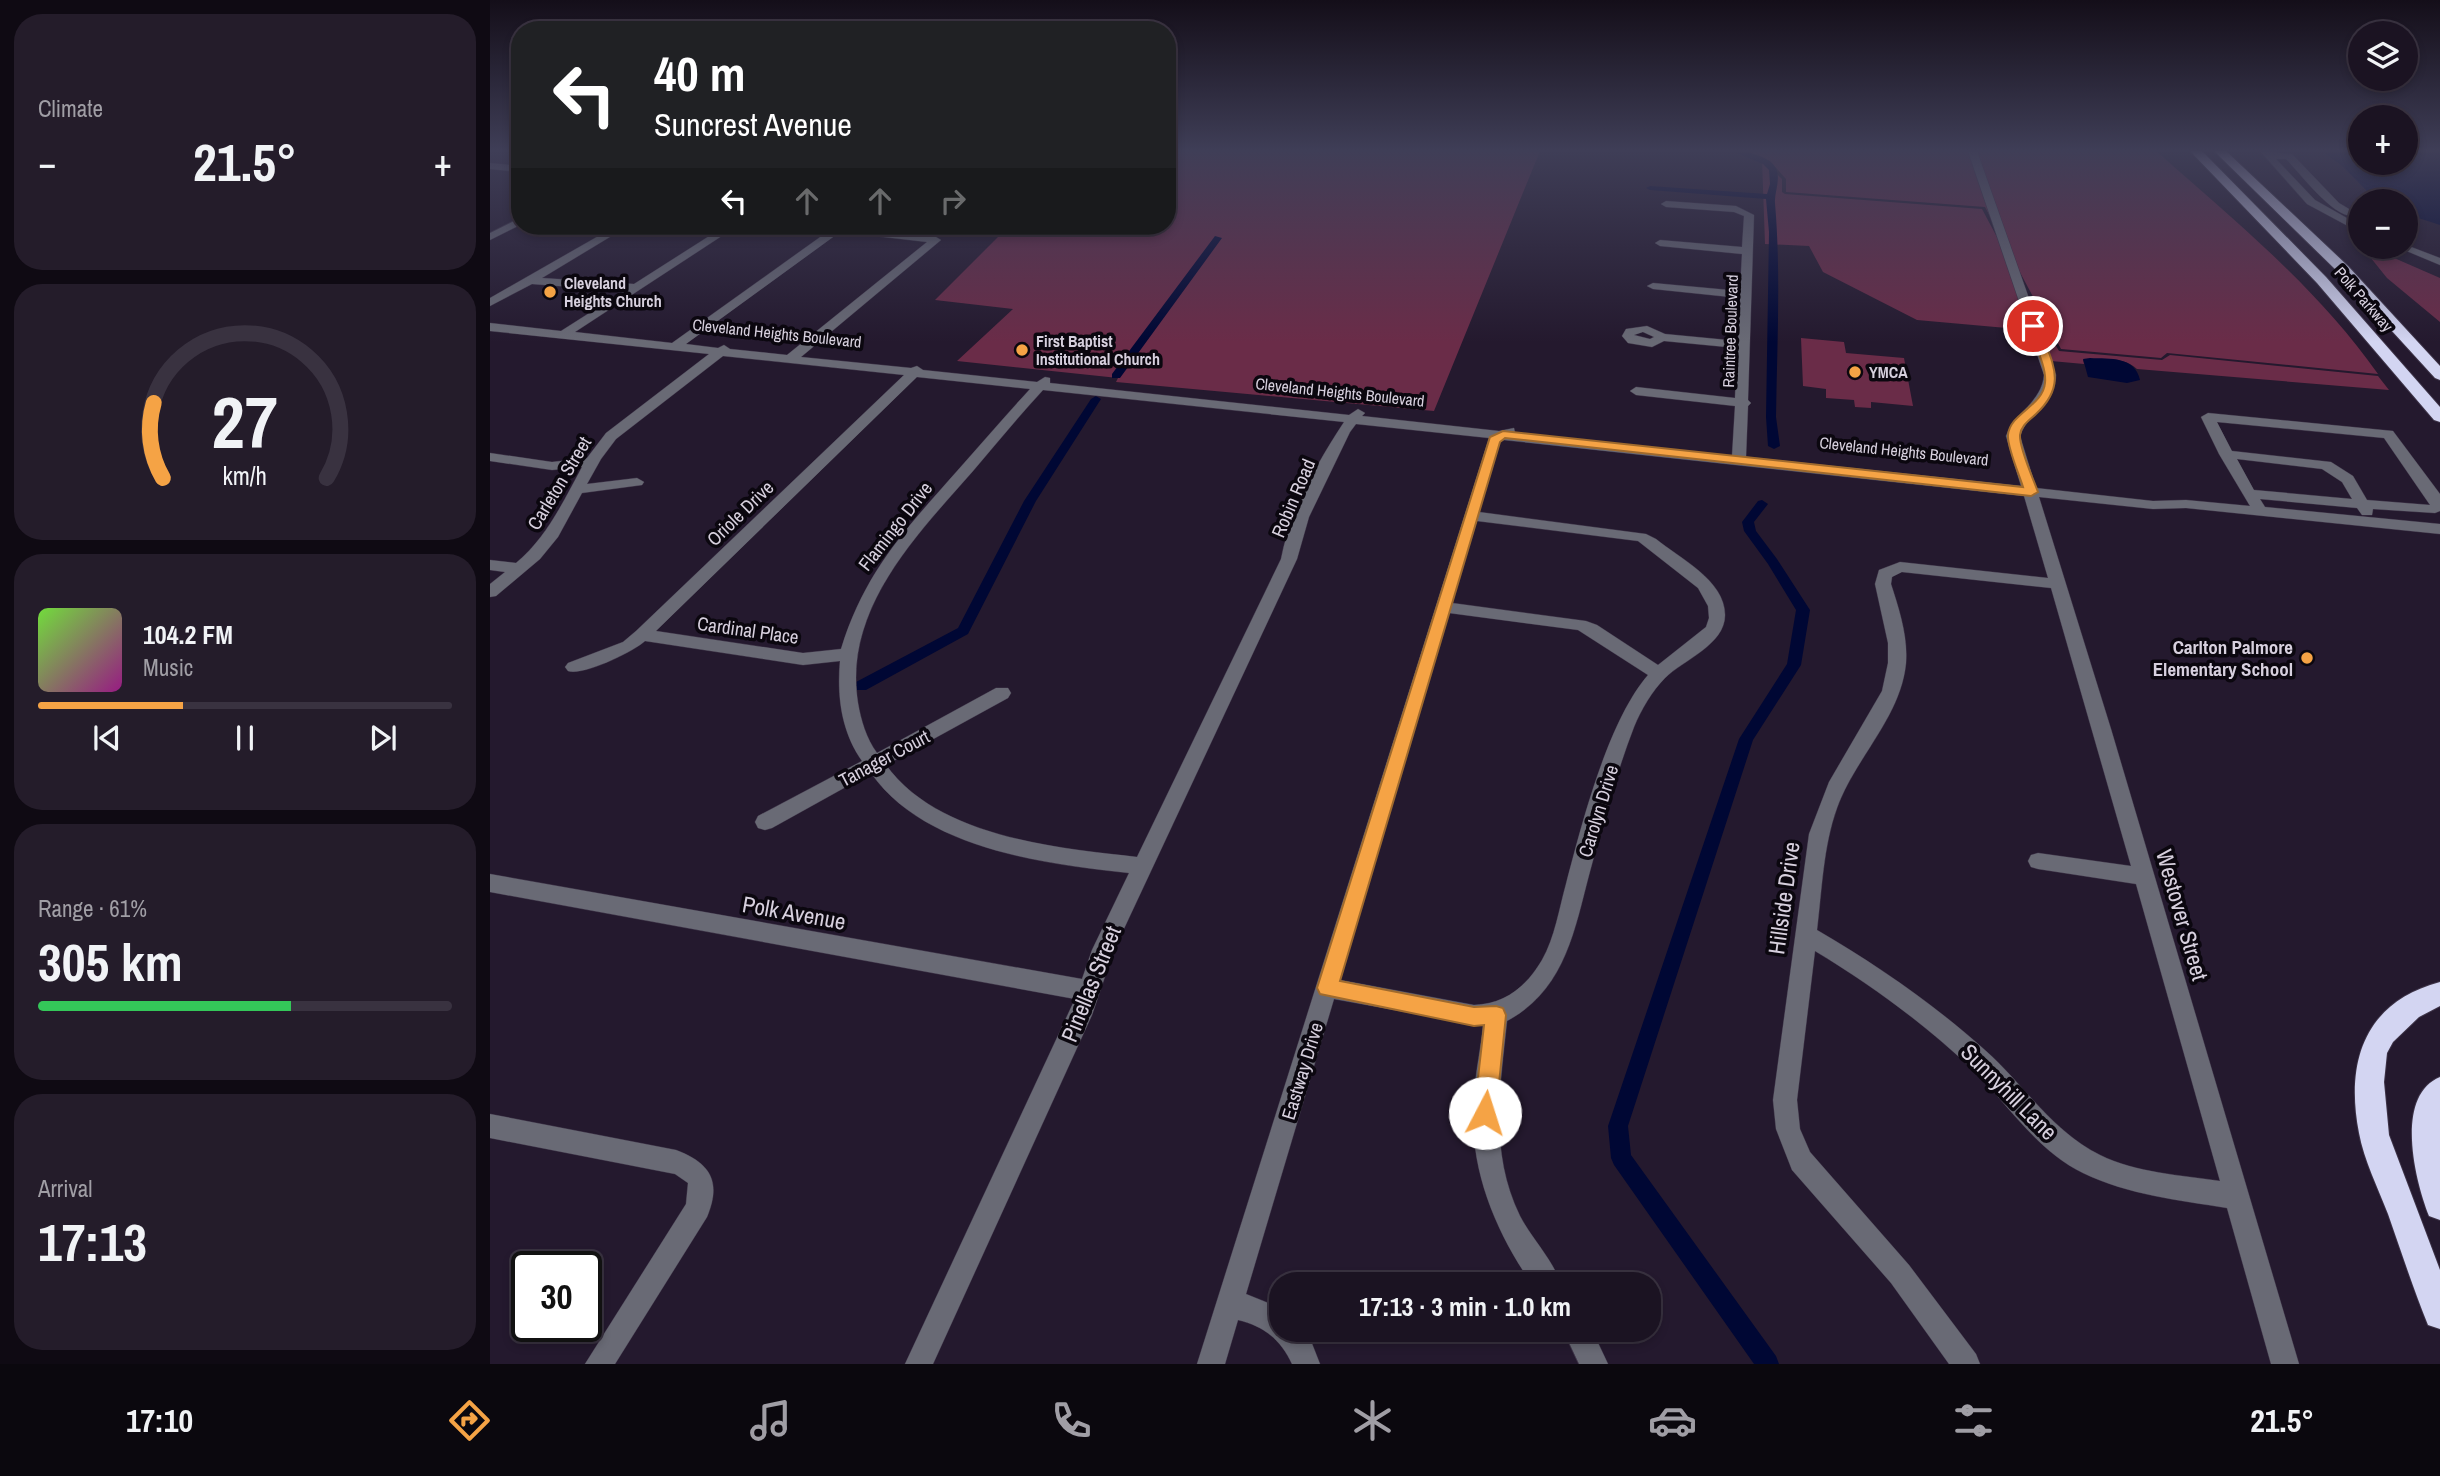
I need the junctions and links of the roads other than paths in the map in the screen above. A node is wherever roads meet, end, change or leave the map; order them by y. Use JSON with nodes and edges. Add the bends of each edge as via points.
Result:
{"nodes":[{"id":1,"x":1748,"y":215,"type":"edge"},
{"id":2,"x":1994,"y":215,"type":"edge"},
{"id":3,"x":2261,"y":215,"type":"edge"},
{"id":4,"x":2286,"y":215,"type":"edge"},
{"id":5,"x":511,"y":226,"type":"edge"},
{"id":6,"x":608,"y":235,"type":"edge"},
{"id":7,"x":718,"y":235,"type":"edge"},
{"id":8,"x":822,"y":235,"type":"edge"},
{"id":9,"x":896,"y":235,"type":"edge"},
{"id":10,"x":490,"y":237,"type":"edge"},
{"id":11,"x":1660,"y":243,"type":"dead end"},
{"id":12,"x":2418,"y":243,"type":"edge"},
{"id":13,"x":2418,"y":247,"type":"edge"},
{"id":14,"x":1748,"y":250,"type":"junction"},
{"id":15,"x":2418,"y":253,"type":"edge"},
{"id":16,"x":2440,"y":262,"type":"edge"},
{"id":17,"x":530,"y":280,"type":"junction"},
{"id":18,"x":1653,"y":286,"type":"dead end"},
{"id":19,"x":635,"y":288,"type":"junction"},
{"id":20,"x":1747,"y":295,"type":"junction"},
{"id":21,"x":490,"y":303,"type":"edge"},
{"id":22,"x":490,"y":319,"type":"edge"},
{"id":23,"x":490,"y":327,"type":"edge"},
{"id":24,"x":568,"y":332,"type":"junction"},
{"id":25,"x":1662,"y":337,"type":"dead end"},
{"id":26,"x":679,"y":344,"type":"junction"},
{"id":27,"x":1745,"y":345,"type":"junction"},
{"id":28,"x":724,"y":349,"type":"junction"},
{"id":29,"x":794,"y":356,"type":"junction"},
{"id":30,"x":917,"y":370,"type":"junction"},
{"id":31,"x":2440,"y":374,"type":"edge"},
{"id":32,"x":1044,"y":382,"type":"junction"},
{"id":33,"x":1636,"y":391,"type":"dead end"},
{"id":34,"x":1744,"y":403,"type":"junction"},
{"id":35,"x":1355,"y":415,"type":"junction"},
{"id":36,"x":2440,"y":417,"type":"edge"},
{"id":37,"x":1510,"y":431,"type":"junction"},
{"id":38,"x":2227,"y":454,"type":"junction"},
{"id":39,"x":1740,"y":456,"type":"junction"},
{"id":40,"x":490,"y":457,"type":"edge"},
{"id":41,"x":592,"y":462,"type":"junction"},
{"id":42,"x":637,"y":482,"type":"dead end"},
{"id":43,"x":2029,"y":486,"type":"junction"},
{"id":44,"x":578,"y":489,"type":"junction"},
{"id":45,"x":2250,"y":494,"type":"junction"},
{"id":46,"x":2362,"y":504,"type":"junction"},
{"id":47,"x":2261,"y":512,"type":"junction"},
{"id":48,"x":1471,"y":516,"type":"junction"},
{"id":49,"x":2373,"y":522,"type":"junction"},
{"id":50,"x":2440,"y":529,"type":"edge"},
{"id":51,"x":490,"y":565,"type":"edge"},
{"id":52,"x":518,"y":568,"type":"junction"},
{"id":53,"x":2059,"y":583,"type":"junction"},
{"id":54,"x":490,"y":592,"type":"edge"},
{"id":55,"x":1266,"y":605,"type":"joint"},
{"id":56,"x":1443,"y":607,"type":"junction"},
{"id":57,"x":642,"y":635,"type":"junction"},
{"id":58,"x":848,"y":654,"type":"junction"},
{"id":59,"x":574,"y":667,"type":"dead end"},
{"id":60,"x":1659,"y":674,"type":"junction"},
{"id":61,"x":1002,"y":693,"type":"dead end"},
{"id":62,"x":874,"y":764,"type":"junction"},
{"id":63,"x":765,"y":822,"type":"dead end"},
{"id":64,"x":2038,"y":861,"type":"dead end"},
{"id":65,"x":1142,"y":866,"type":"junction"},
{"id":66,"x":2143,"y":876,"type":"junction"},
{"id":67,"x":490,"y":883,"type":"edge"},
{"id":68,"x":1805,"y":934,"type":"junction"},
{"id":69,"x":1328,"y":988,"type":"junction"},
{"id":70,"x":1089,"y":990,"type":"junction"},
{"id":71,"x":2440,"y":993,"type":"edge"},
{"id":72,"x":1496,"y":1015,"type":"junction"},
{"id":73,"x":2440,"y":1091,"type":"edge"},
{"id":74,"x":490,"y":1126,"type":"edge"},
{"id":75,"x":2236,"y":1197,"type":"junction"},
{"id":76,"x":2440,"y":1205,"type":"edge"},
{"id":77,"x":1540,"y":1272,"type":"edge"},
{"id":78,"x":1229,"y":1304,"type":"junction"},
{"id":79,"x":2440,"y":1312,"type":"edge"},
{"id":80,"x":1269,"y":1316,"type":"edge"},
{"id":81,"x":1295,"y":1342,"type":"edge"},
{"id":82,"x":1583,"y":1342,"type":"edge"},
{"id":83,"x":604,"y":1355,"type":"edge"},
{"id":84,"x":919,"y":1364,"type":"edge"},
{"id":85,"x":1211,"y":1364,"type":"edge"},
{"id":86,"x":1306,"y":1364,"type":"edge"},
{"id":87,"x":1594,"y":1364,"type":"edge"},
{"id":88,"x":1966,"y":1364,"type":"edge"},
{"id":89,"x":2285,"y":1364,"type":"edge"}],
"edges":[{"from":1,"to":14,"type":"street","name":"Raintree Boulevard"},
{"from":2,"to":43,"type":"street","name":"Westover Street","via":[[2050,375],[2051,385],[2013,436]]},
{"from":3,"to":36,"type":"highway","name":"Polk Parkway","via":[[2329,286]]},
{"from":4,"to":31,"type":"highway","name":"Polk Parkway"},
{"from":5,"to":10,"type":"street"},
{"from":6,"to":17,"type":"street"},
{"from":7,"to":19,"type":"street"},
{"from":8,"to":26,"type":"street"},
{"from":9,"to":29,"type":"street","via":[[936,240]]},
{"from":11,"to":14,"type":"street"},
{"from":12,"to":13,"type":"street","via":[[2427,246]]},
{"from":14,"to":20,"type":"street","name":"Raintree Boulevard"},
{"from":15,"to":16,"type":"street"},
{"from":17,"to":19,"type":"street"},
{"from":17,"to":21,"type":"street"},
{"from":18,"to":20,"type":"street"},
{"from":19,"to":24,"type":"street"},
{"from":20,"to":27,"type":"street","name":"Raintree Boulevard"},
{"from":22,"to":24,"type":"street","name":"Cleveland Heights Boulevard"},
{"from":23,"to":24,"type":"street","name":"Cleveland Heights Boulevard"},
{"from":24,"to":26,"type":"street","name":"Cleveland Heights Boulevard"},
{"from":25,"to":27,"type":"street"},
{"from":26,"to":28,"type":"street","name":"Cleveland Heights Boulevard"},
{"from":27,"to":34,"type":"street","name":"Raintree Boulevard"},
{"from":28,"to":29,"type":"street","name":"Cleveland Heights Boulevard"},
{"from":28,"to":41,"type":"street","name":"Carleton Street","via":[[611,436]]},
{"from":29,"to":30,"type":"street","name":"Cleveland Heights Boulevard"},
{"from":30,"to":32,"type":"street","name":"Cleveland Heights Boulevard"},
{"from":30,"to":57,"type":"street","name":"Oriole Drive"},
{"from":32,"to":35,"type":"street","name":"Cleveland Heights Boulevard"},
{"from":32,"to":58,"type":"street","name":"Flamingo Drive","via":[[884,570],[862,610]]},
{"from":33,"to":34,"type":"street"},
{"from":34,"to":39,"type":"street","name":"Raintree Boulevard"},
{"from":35,"to":37,"type":"street","name":"Cleveland Heights Boulevard"},
{"from":35,"to":55,"type":"street","name":"Robin Road","via":[[1297,527],[1289,559]]},
{"from":37,"to":39,"type":"street","name":"Cleveland Heights Boulevard"},
{"from":37,"to":48,"type":"street","name":"Eastway Drive","via":[[1494,440]]},
{"from":38,"to":45,"type":"street"},
{"from":38,"to":46,"type":"street","via":[[2326,465],[2348,479]]},
{"from":38,"to":46,"type":"street","via":[[2208,417],[2388,435],[2438,507]]},
{"from":39,"to":43,"type":"street","name":"Cleveland Heights Boulevard"},
{"from":40,"to":41,"type":"street","via":[[552,466]]},
{"from":41,"to":44,"type":"street","name":"Carleton Street"},
{"from":42,"to":44,"type":"street"},
{"from":43,"to":47,"type":"street","name":"Cleveland Heights Boulevard","via":[[2153,505]]},
{"from":43,"to":53,"type":"street","name":"Westover Street"},
{"from":44,"to":52,"type":"street","name":"Carleton Street","via":[[553,534]]},
{"from":45,"to":46,"type":"street"},
{"from":45,"to":47,"type":"street"},
{"from":46,"to":49,"type":"street"},
{"from":47,"to":49,"type":"street","name":"Cleveland Heights Boulevard"},
{"from":48,"to":56,"type":"street","name":"Eastway Drive"},
{"from":48,"to":60,"type":"street","name":"Carolyn Drive","via":[[1632,534],[1651,542],[1708,590],[1718,617],[1703,642]]},
{"from":49,"to":50,"type":"street","name":"Cleveland Heights Boulevard"},
{"from":51,"to":52,"type":"street"},
{"from":52,"to":54,"type":"street","name":"Carleton Street"},
{"from":53,"to":66,"type":"street","name":"Westover Street"},
{"from":53,"to":68,"type":"street","name":"Hillside Drive","via":[[1919,568],[1885,574],[1883,584],[1897,649],[1892,687],[1880,718],[1829,799],[1819,834]]},
{"from":55,"to":65,"type":"street","name":"Pinellas Street"},
{"from":56,"to":60,"type":"street","via":[[1580,625]]},
{"from":56,"to":69,"type":"street","name":"Eastway Drive"},
{"from":57,"to":58,"type":"street","name":"Cardinal Place","via":[[803,659]]},
{"from":57,"to":59,"type":"street","name":"Oriole Drive","via":[[629,646]]},
{"from":58,"to":62,"type":"street","name":"Flamingo Drive","via":[[848,711],[855,736]]},
{"from":60,"to":72,"type":"street","name":"Carolyn Drive","via":[[1625,727],[1551,965],[1518,1004]]},
{"from":61,"to":62,"type":"street","name":"Tanager Court"},
{"from":62,"to":63,"type":"street","name":"Tanager Court"},
{"from":62,"to":65,"type":"street","name":"Flamingo Drive","via":[[915,803],[973,834],[1021,848]]},
{"from":64,"to":66,"type":"street"},
{"from":65,"to":70,"type":"street","name":"Pinellas Street"},
{"from":66,"to":75,"type":"street","name":"Westover Street"},
{"from":67,"to":70,"type":"street","name":"Polk Avenue"},
{"from":68,"to":75,"type":"street","name":"Sunnyhill Lane","via":[[1919,1008],[1980,1061],[2063,1146],[2088,1163],[2136,1179]]},
{"from":68,"to":88,"type":"street","name":"Hillside Drive","via":[[1785,1100],[1794,1146],[1812,1174],[1900,1274]]},
{"from":69,"to":72,"type":"street","via":[[1474,1016]]},
{"from":69,"to":78,"type":"street","name":"Eastway Drive"},
{"from":70,"to":84,"type":"street","name":"Pinellas Street"},
{"from":71,"to":79,"type":"highway","via":[[2427,996],[2393,1019],[2373,1053],[2371,1110],[2374,1135]]},
{"from":72,"to":77,"type":"street","via":[[1486,1094],[1487,1148],[1504,1212]]},
{"from":73,"to":76,"type":"highway","via":[[2431,1102],[2424,1135]]},
{"from":74,"to":83,"type":"street","via":[[676,1162],[699,1175],[698,1208]]},
{"from":75,"to":89,"type":"street","name":"Westover Street"},
{"from":78,"to":80,"type":"street"},
{"from":78,"to":85,"type":"street","name":"Eastway Drive"},
{"from":81,"to":86,"type":"street"},
{"from":82,"to":87,"type":"street"}]}
